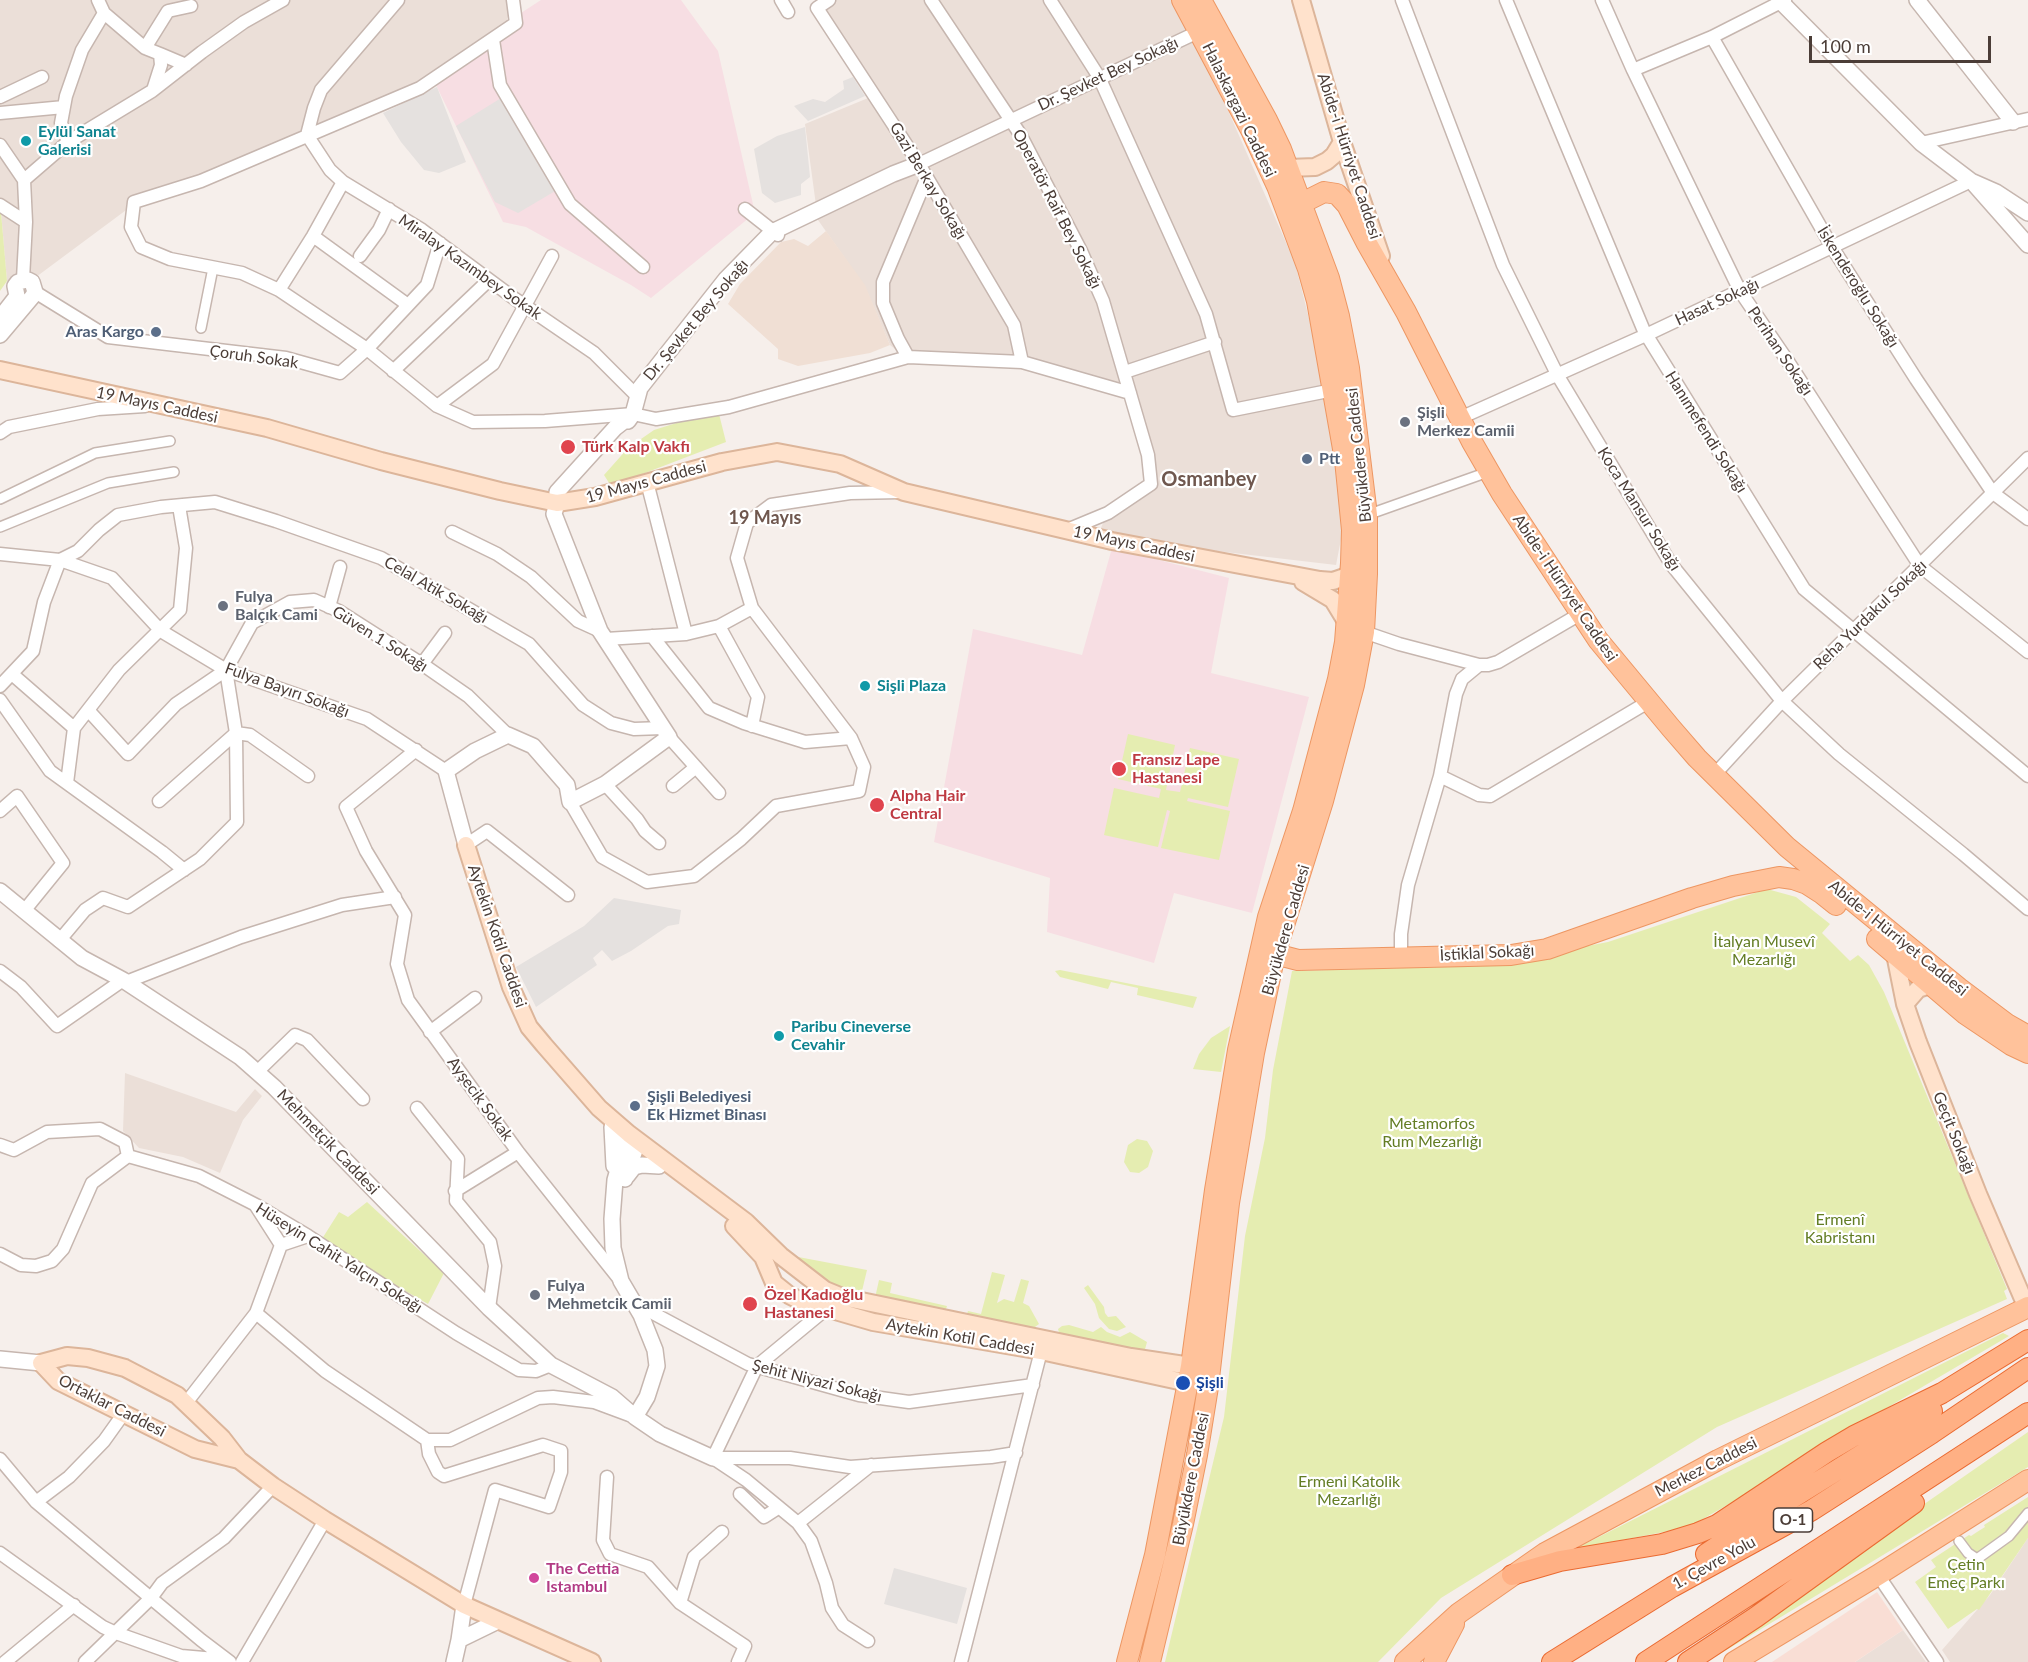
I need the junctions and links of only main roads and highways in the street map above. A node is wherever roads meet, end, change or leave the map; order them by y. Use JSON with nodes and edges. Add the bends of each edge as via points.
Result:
{"nodes":[{"id":1,"x":1182,"y":0,"type":"edge"},
{"id":2,"x":1201,"y":0,"type":"edge"},
{"id":3,"x":1301,"y":0,"type":"edge"},
{"id":4,"x":1251,"y":130,"type":"junction"},
{"id":5,"x":1342,"y":142,"type":"junction"},
{"id":6,"x":1288,"y":168,"type":"junction"},
{"id":7,"x":1302,"y":203,"type":"junction"},
{"id":8,"x":1292,"y":222,"type":"junction"},
{"id":9,"x":1388,"y":280,"type":"junction"},
{"id":10,"x":0,"y":370,"type":"edge"},
{"id":11,"x":1350,"y":575,"type":"junction"},
{"id":12,"x":1291,"y":576,"type":"junction"},
{"id":13,"x":1355,"y":628,"type":"junction"},
{"id":14,"x":466,"y":845,"type":"road end"},
{"id":15,"x":1787,"y":848,"type":"junction"},
{"id":16,"x":1760,"y":880,"type":"junction"},
{"id":17,"x":1268,"y":917,"type":"junction"},
{"id":18,"x":1888,"y":932,"type":"junction"},
{"id":19,"x":1275,"y":954,"type":"junction"},
{"id":20,"x":1895,"y":954,"type":"junction"},
{"id":21,"x":1930,"y":985,"type":"junction"},
{"id":22,"x":1905,"y":1004,"type":"junction"},
{"id":23,"x":2027,"y":1047,"type":"edge"},
{"id":24,"x":599,"y":1108,"type":"junction"},
{"id":25,"x":632,"y":1141,"type":"junction"},
{"id":26,"x":767,"y":1251,"type":"junction"},
{"id":27,"x":795,"y":1267,"type":"junction"},
{"id":28,"x":789,"y":1295,"type":"junction"},
{"id":29,"x":2028,"y":1309,"type":"edge"},
{"id":30,"x":2028,"y":1340,"type":"edge"},
{"id":31,"x":2028,"y":1368,"type":"edge"},
{"id":32,"x":1199,"y":1376,"type":"junction"},
{"id":33,"x":2026,"y":1414,"type":"edge"},
{"id":34,"x":211,"y":1428,"type":"junction"},
{"id":35,"x":195,"y":1449,"type":"junction"},
{"id":36,"x":239,"y":1460,"type":"junction"},
{"id":37,"x":2028,"y":1480,"type":"edge"},
{"id":38,"x":1512,"y":1575,"type":"junction"},
{"id":39,"x":1639,"y":1607,"type":"junction"},
{"id":40,"x":1459,"y":1613,"type":"junction"},
{"id":41,"x":592,"y":1662,"type":"edge"},
{"id":42,"x":1127,"y":1662,"type":"edge"},
{"id":43,"x":1150,"y":1662,"type":"edge"},
{"id":44,"x":1405,"y":1662,"type":"edge"},
{"id":45,"x":1434,"y":1662,"type":"edge"},
{"id":46,"x":1552,"y":1662,"type":"edge"},
{"id":47,"x":1646,"y":1662,"type":"edge"},
{"id":48,"x":1688,"y":1662,"type":"edge"},
{"id":49,"x":1734,"y":1662,"type":"edge"}],
"edges":[{"from":1,"to":4,"type":"main road","name":"Halaskargazi Caddesi"},
{"from":2,"to":6,"type":"main road","name":"Halaskargazi Caddesi","via":[[1268,120]]},
{"from":3,"to":5,"type":"main road","name":"Abide-i Hürriyet Caddesi"},
{"from":4,"to":6,"type":"main road","via":[[1276,162]]},
{"from":4,"to":8,"type":"main road","name":"Halaskargazi Caddesi"},
{"from":5,"to":6,"type":"main road","via":[[1334,155],[1315,167]]},
{"from":5,"to":9,"type":"main road","name":"Abide-i Hürriyet Caddesi"},
{"from":6,"to":7,"type":"main road","name":"Halaskargazi Caddesi"},
{"from":7,"to":8,"type":"main road"},
{"from":7,"to":9,"type":"main road","via":[[1324,192],[1337,194]]},
{"from":7,"to":13,"type":"main road","name":"Büyükdere Caddesi","via":[[1340,316],[1349,368],[1367,515],[1367,574]]},
{"from":8,"to":11,"type":"main road","name":"Büyükdere Caddesi","via":[[1317,302],[1345,460],[1351,516]]},
{"from":9,"to":15,"type":"main road","name":"Abide-i Hürriyet Caddesi","via":[[1488,472],[1580,614],[1647,702]]},
{"from":10,"to":12,"type":"main road","name":"19 Mayıs Caddesi","via":[[267,428],[557,503],[777,452],[840,464],[904,492]]},
{"from":11,"to":12,"type":"main road","name":"19 Mayıs Caddesi","via":[[1333,581]]},
{"from":11,"to":13,"type":"main road","name":"Büyükdere Caddesi"},
{"from":12,"to":13,"type":"main road","name":"19 Mayıs Caddesi","via":[[1333,600]]},
{"from":13,"to":17,"type":"main road","name":"Büyükdere Caddesi"},
{"from":13,"to":19,"type":"main road","name":"Büyükdere Caddesi","via":[[1354,685]]},
{"from":14,"to":24,"type":"main road","name":"Aytekin Kotil Caddesi","via":[[511,987],[530,1027]]},
{"from":15,"to":16,"type":"main road","via":[[1780,866]]},
{"from":15,"to":18,"type":"main road","name":"Abide-i Hürriyet Caddesi"},
{"from":16,"to":19,"type":"main road","name":"İstiklal Sokağı","via":[[1692,898],[1547,949],[1511,955],[1298,960]]},
{"from":16,"to":20,"type":"main road","name":"Abide-i Hürriyet Caddesi","via":[[1779,877],[1807,884]]},
{"from":17,"to":19,"type":"main road","via":[[1268,944]]},
{"from":17,"to":32,"type":"main road","name":"Büyükdere Caddesi","via":[[1238,1050],[1215,1190]]},
{"from":18,"to":20,"type":"main road"},
{"from":18,"to":23,"type":"main road","name":"Abide-i Hürriyet Caddesi","via":[[2007,1024]]},
{"from":19,"to":32,"type":"main road","name":"Büyükdere Caddesi","via":[[1254,1053]]},
{"from":20,"to":21,"type":"main road","name":"Abide-i Hürriyet Caddesi"},
{"from":20,"to":22,"type":"main road","name":"Geçit Sokağı"},
{"from":21,"to":22,"type":"main road","via":[[1918,989]]},
{"from":21,"to":23,"type":"main road","name":"Abide-i Hürriyet Caddesi","via":[[1988,1029]]},
{"from":22,"to":29,"type":"main road","name":"Geçit Sokağı","via":[[1978,1194]]},
{"from":24,"to":25,"type":"main road","name":"Aytekin Kotil Caddesi"},
{"from":24,"to":25,"type":"main road","name":"Aytekin Kotil Caddesi","via":[[612,1128]]},
{"from":25,"to":26,"type":"main road","name":"Aytekin Kotil Caddesi"},
{"from":25,"to":26,"type":"main road","name":"Aytekin Kotil Caddesi","via":[[746,1222]]},
{"from":26,"to":27,"type":"main road","name":"Aytekin Kotil Caddesi"},
{"from":26,"to":28,"type":"main road","name":"Aytekin Kotil Caddesi","via":[[774,1283]]},
{"from":27,"to":28,"type":"main road","via":[[785,1281]]},
{"from":27,"to":32,"type":"main road","name":"Aytekin Kotil Caddesi","via":[[842,1298],[1131,1357]]},
{"from":28,"to":32,"type":"main road","name":"Aytekin Kotil Caddesi","via":[[873,1322]]},
{"from":29,"to":38,"type":"main road","name":"Merkez Caddesi","via":[[1718,1460],[1582,1532]]},
{"from":30,"to":38,"type":"highway","via":[[1942,1393],[1827,1452],[1717,1525],[1681,1539],[1560,1561]]},
{"from":30,"to":39,"type":"highway","via":[[1983,1377],[1693,1563]]},
{"from":31,"to":39,"type":"highway","name":"1. Çevre Yolu","number":"O-1","via":[[1812,1510]]},
{"from":32,"to":42,"type":"main road","name":"Büyükdere Caddesi"},
{"from":32,"to":43,"type":"main road","name":"Büyükdere Caddesi","via":[[1184,1524]]},
{"from":33,"to":47,"type":"highway","number":"O-1"},
{"from":33,"to":48,"type":"highway","via":[[1953,1475]]},
{"from":34,"to":35,"type":"main road","via":[[205,1441]]},
{"from":34,"to":35,"type":"main road","name":"Ortaklar Caddesi","via":[[177,1395],[125,1368],[67,1356],[40,1363],[58,1381]]},
{"from":34,"to":36,"type":"main road","name":"Ortaklar Caddesi"},
{"from":35,"to":36,"type":"main road","name":"Ortaklar Caddesi"},
{"from":36,"to":41,"type":"main road","name":"Ortaklar Caddesi","via":[[325,1520],[464,1605]]},
{"from":37,"to":49,"type":"main road"},
{"from":38,"to":40,"type":"main road","name":"Merkez Caddesi"},
{"from":39,"to":46,"type":"highway","name":"1. Çevre Yolu","number":"O-1"},
{"from":40,"to":44,"type":"main road","name":"Merkez Caddesi"},
{"from":40,"to":45,"type":"main road"}]}
